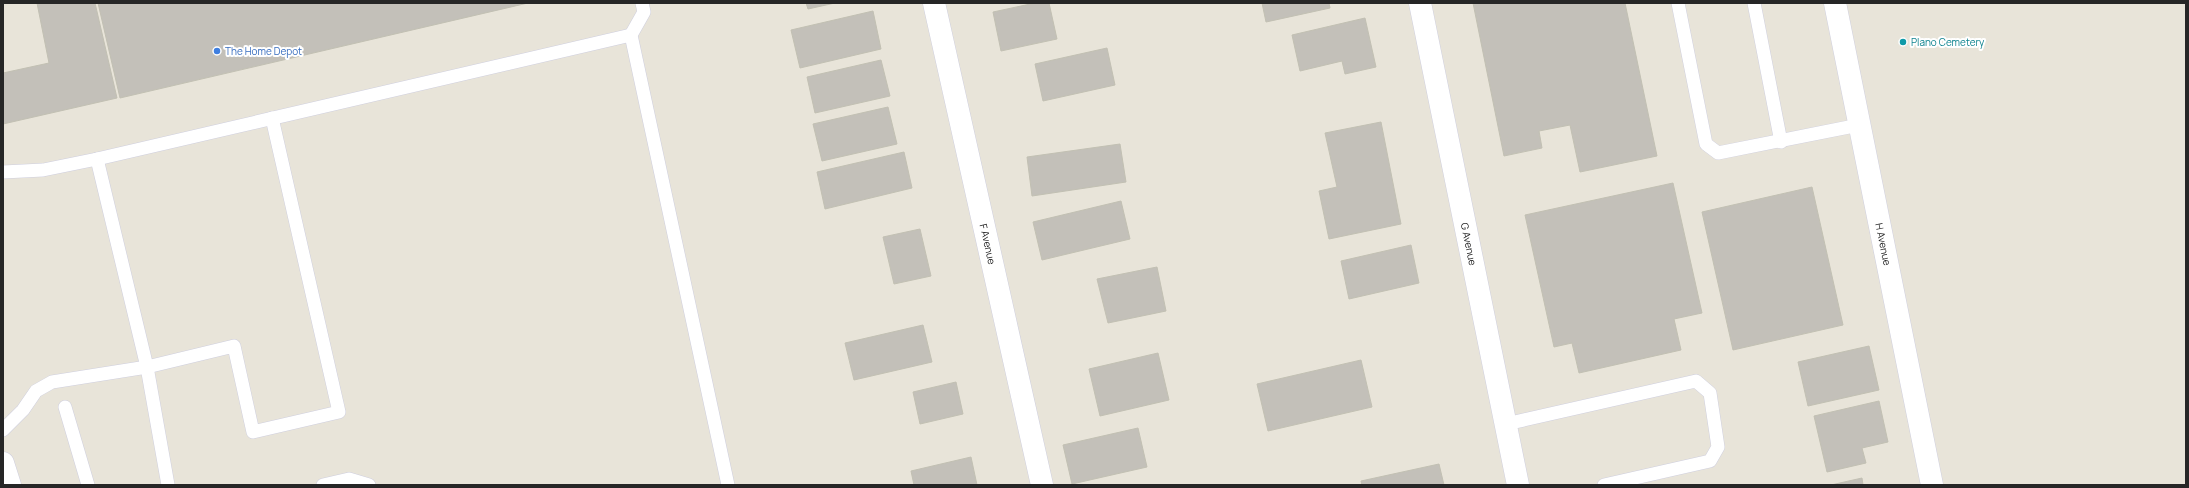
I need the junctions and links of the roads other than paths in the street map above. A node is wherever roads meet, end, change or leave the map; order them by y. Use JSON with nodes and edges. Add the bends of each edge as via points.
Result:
{"nodes":[{"id":1,"x":642,"y":3,"type":"edge"},
{"id":2,"x":934,"y":3,"type":"edge"},
{"id":3,"x":1420,"y":3,"type":"edge"},
{"id":4,"x":1678,"y":3,"type":"edge"},
{"id":5,"x":1754,"y":3,"type":"edge"},
{"id":6,"x":1835,"y":3,"type":"edge"},
{"id":7,"x":631,"y":35,"type":"junction"},
{"id":8,"x":272,"y":118,"type":"junction"},
{"id":9,"x":1859,"y":125,"type":"junction"},
{"id":10,"x":1781,"y":142,"type":"junction"},
{"id":11,"x":97,"y":159,"type":"junction"},
{"id":12,"x":3,"y":172,"type":"edge"},
{"id":13,"x":147,"y":367,"type":"junction"},
{"id":14,"x":65,"y":407,"type":"dead end"},
{"id":15,"x":1506,"y":424,"type":"junction"},
{"id":16,"x":3,"y":430,"type":"edge"},
{"id":17,"x":3,"y":463,"type":"edge"},
{"id":18,"x":10,"y":485,"type":"edge"},
{"id":19,"x":88,"y":485,"type":"edge"},
{"id":20,"x":168,"y":485,"type":"edge"},
{"id":21,"x":323,"y":485,"type":"edge"},
{"id":22,"x":369,"y":485,"type":"edge"},
{"id":23,"x":728,"y":485,"type":"edge"},
{"id":24,"x":1042,"y":485,"type":"edge"},
{"id":25,"x":1518,"y":485,"type":"edge"},
{"id":26,"x":1604,"y":485,"type":"edge"},
{"id":27,"x":1932,"y":485,"type":"edge"}],
"edges":[{"from":1,"to":7,"type":"lane","via":[[644,12]]},
{"from":2,"to":24,"type":"street","name":"F Avenue"},
{"from":3,"to":15,"type":"street","name":"G Avenue"},
{"from":4,"to":10,"type":"lane","via":[[1706,144],[1718,153]]},
{"from":5,"to":10,"type":"lane"},
{"from":6,"to":9,"type":"street","name":"H Avenue"},
{"from":7,"to":8,"type":"lane"},
{"from":7,"to":23,"type":"lane"},
{"from":8,"to":11,"type":"lane"},
{"from":8,"to":13,"type":"lane","via":[[339,412],[253,432],[234,346]]},
{"from":9,"to":10,"type":"lane"},
{"from":9,"to":27,"type":"street","name":"H Avenue"},
{"from":11,"to":12,"type":"lane","via":[[43,170]]},
{"from":11,"to":13,"type":"lane"},
{"from":13,"to":16,"type":"lane","via":[[52,382],[36,391],[23,410]]},
{"from":13,"to":20,"type":"lane"},
{"from":14,"to":19,"type":"lane"},
{"from":15,"to":25,"type":"street","name":"G Avenue"},
{"from":15,"to":26,"type":"lane","via":[[1696,381],[1710,393],[1718,447],[1710,461]]},
{"from":17,"to":18,"type":"street"},
{"from":21,"to":22,"type":"lane","via":[[349,479]]}]}
